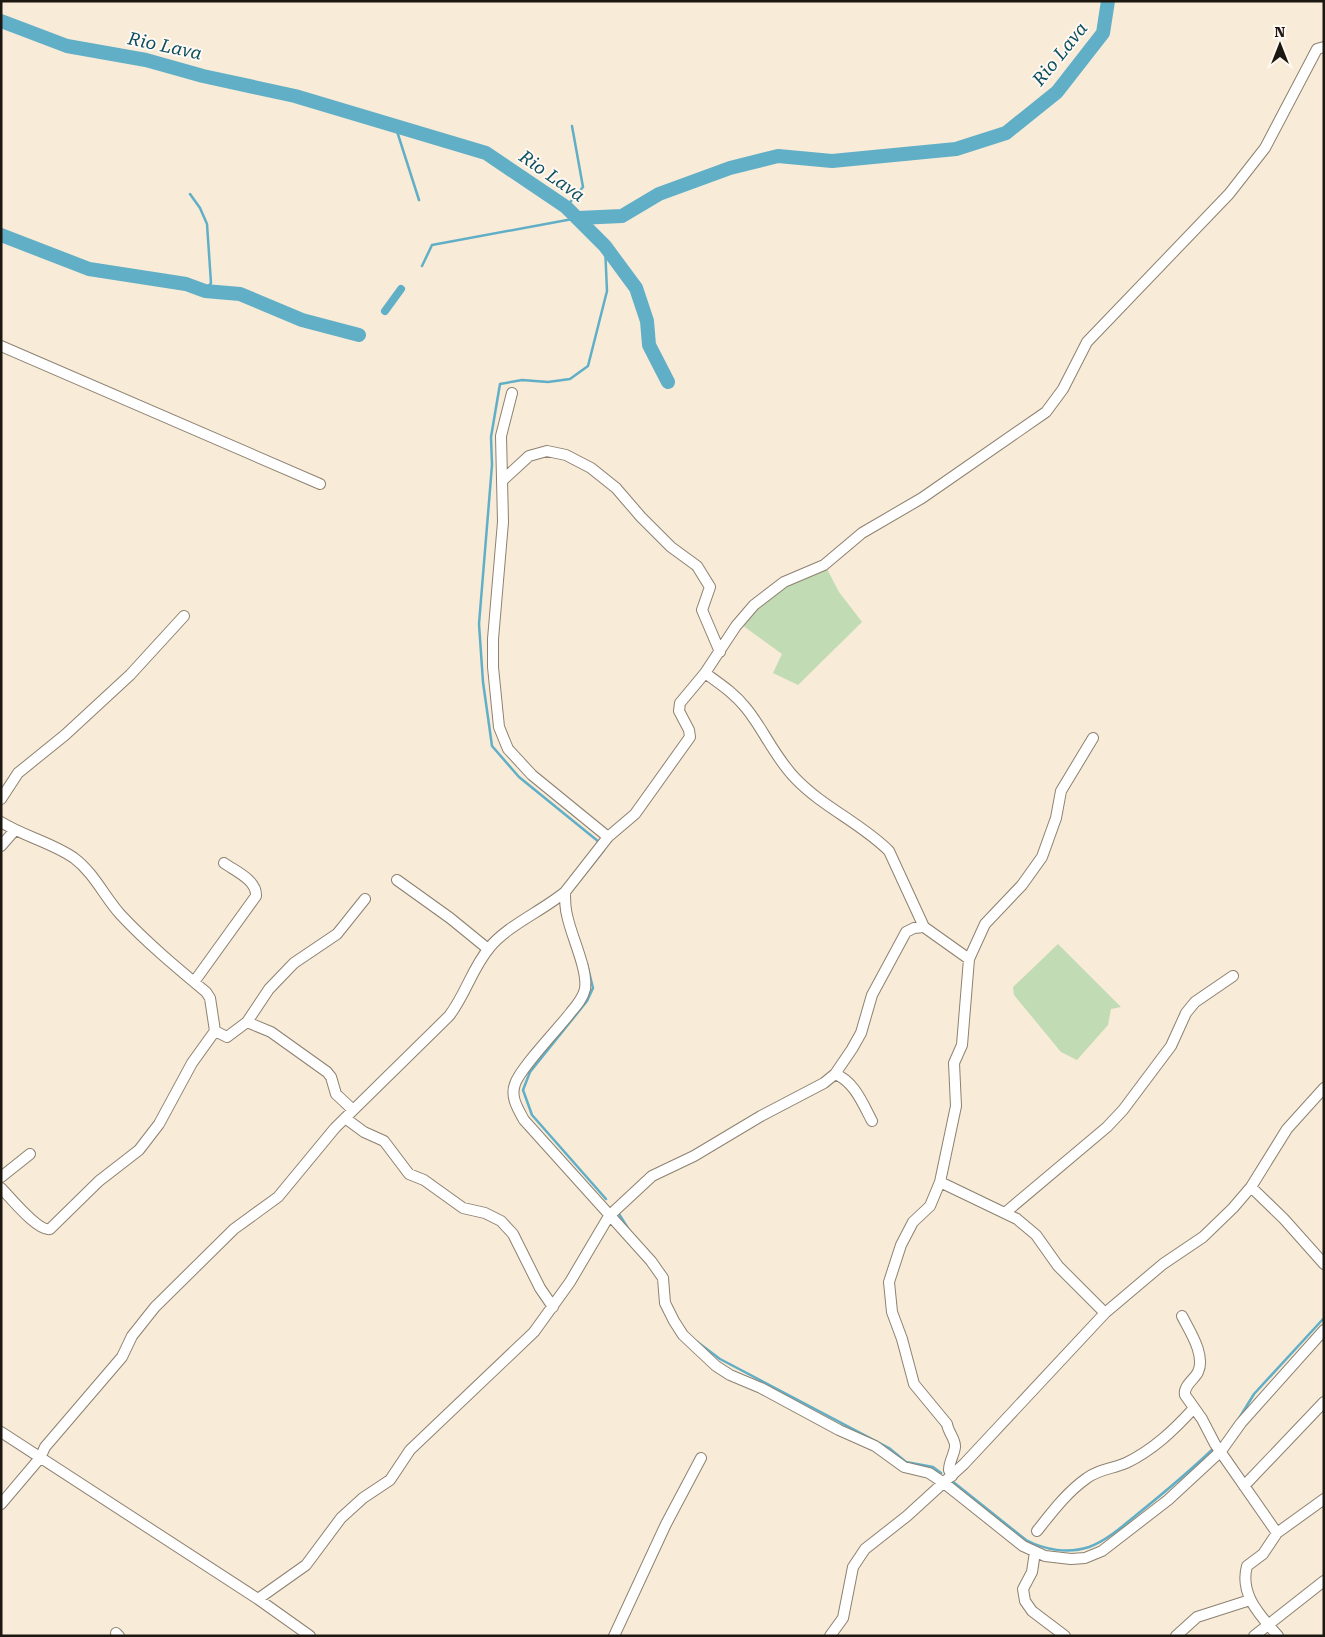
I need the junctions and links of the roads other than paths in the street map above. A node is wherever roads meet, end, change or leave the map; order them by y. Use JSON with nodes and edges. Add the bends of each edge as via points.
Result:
{"nodes":[{"id":1,"x":1324,"y":47,"type":"edge"},
{"id":2,"x":1,"y":346,"type":"edge"},
{"id":3,"x":512,"y":393,"type":"dead end"},
{"id":4,"x":503,"y":480,"type":"junction"},
{"id":5,"x":320,"y":484,"type":"dead end"},
{"id":6,"x":184,"y":616,"type":"dead end"},
{"id":7,"x":720,"y":652,"type":"junction"},
{"id":8,"x":705,"y":673,"type":"junction"},
{"id":9,"x":1093,"y":738,"type":"dead end"},
{"id":10,"x":1,"y":799,"type":"edge"},
{"id":11,"x":1,"y":822,"type":"edge"},
{"id":12,"x":15,"y":830,"type":"junction"},
{"id":13,"x":608,"y":837,"type":"junction"},
{"id":14,"x":1,"y":846,"type":"edge"},
{"id":15,"x":224,"y":863,"type":"dead end"},
{"id":16,"x":397,"y":880,"type":"dead end"},
{"id":17,"x":564,"y":892,"type":"junction"},
{"id":18,"x":365,"y":899,"type":"dead end"},
{"id":19,"x":924,"y":927,"type":"junction"},
{"id":20,"x":488,"y":949,"type":"junction"},
{"id":21,"x":969,"y":960,"type":"junction"},
{"id":22,"x":1233,"y":976,"type":"dead end"},
{"id":23,"x":194,"y":982,"type":"junction"},
{"id":24,"x":247,"y":1022,"type":"junction"},
{"id":25,"x":215,"y":1031,"type":"junction"},
{"id":26,"x":834,"y":1074,"type":"junction"},
{"id":27,"x":1324,"y":1088,"type":"edge"},
{"id":28,"x":353,"y":1110,"type":"junction"},
{"id":29,"x":345,"y":1118,"type":"junction"},
{"id":30,"x":872,"y":1121,"type":"dead end"},
{"id":31,"x":30,"y":1154,"type":"dead end"},
{"id":32,"x":1,"y":1177,"type":"edge"},
{"id":33,"x":940,"y":1182,"type":"junction"},
{"id":34,"x":1251,"y":1187,"type":"junction"},
{"id":35,"x":1,"y":1188,"type":"edge"},
{"id":36,"x":1006,"y":1212,"type":"junction"},
{"id":37,"x":609,"y":1216,"type":"junction"},
{"id":38,"x":1324,"y":1264,"type":"edge"},
{"id":39,"x":553,"y":1307,"type":"junction"},
{"id":40,"x":1105,"y":1313,"type":"junction"},
{"id":41,"x":1182,"y":1316,"type":"dead end"},
{"id":42,"x":1324,"y":1330,"type":"edge"},
{"id":43,"x":1324,"y":1402,"type":"edge"},
{"id":44,"x":1194,"y":1408,"type":"junction"},
{"id":45,"x":1,"y":1432,"type":"edge"},
{"id":46,"x":1218,"y":1448,"type":"junction"},
{"id":47,"x":40,"y":1458,"type":"junction"},
{"id":48,"x":701,"y":1458,"type":"dead end"},
{"id":49,"x":948,"y":1479,"type":"junction"},
{"id":50,"x":1244,"y":1486,"type":"junction"},
{"id":51,"x":1324,"y":1499,"type":"edge"},
{"id":52,"x":1,"y":1504,"type":"edge"},
{"id":53,"x":1037,"y":1531,"type":"dead end"},
{"id":54,"x":1277,"y":1534,"type":"junction"},
{"id":55,"x":1035,"y":1552,"type":"junction"},
{"id":56,"x":1324,"y":1581,"type":"edge"},
{"id":57,"x":258,"y":1598,"type":"junction"},
{"id":58,"x":1250,"y":1600,"type":"junction"},
{"id":59,"x":1269,"y":1625,"type":"junction"},
{"id":60,"x":310,"y":1636,"type":"edge"},
{"id":61,"x":614,"y":1636,"type":"edge"},
{"id":62,"x":830,"y":1636,"type":"edge"},
{"id":63,"x":1065,"y":1636,"type":"edge"},
{"id":64,"x":1176,"y":1636,"type":"edge"},
{"id":65,"x":1254,"y":1636,"type":"edge"},
{"id":66,"x":1278,"y":1636,"type":"edge"}],
"edges":[{"from":1,"to":7,"type":"street","via":[[1317,49],[1265,148],[1250,168],[1087,342],[1063,388],[1046,412],[922,498],[862,533],[824,565],[784,582],[754,605]]},
{"from":2,"to":5,"type":"street"},
{"from":3,"to":4,"type":"street","via":[[501,436]]},
{"from":4,"to":7,"type":"street","via":[[529,456],[547,450],[566,455],[606,478],[640,517],[696,566],[709,584],[702,610]]},
{"from":4,"to":13,"type":"street","via":[[503,522],[493,639],[498,728],[508,749],[532,775]]},
{"from":6,"to":10,"type":"street","via":[[130,675],[18,773]]},
{"from":7,"to":8,"type":"street"},
{"from":8,"to":13,"type":"street","via":[[678,707],[690,737],[635,814]]},
{"from":8,"to":19,"type":"street","via":[[747,708],[774,753],[807,790],[889,851]]},
{"from":9,"to":21,"type":"street","via":[[1061,790],[1056,818],[1042,857],[1022,885],[985,924]]},
{"from":11,"to":12,"type":"street"},
{"from":12,"to":14,"type":"street"},
{"from":12,"to":23,"type":"street","via":[[72,856],[120,913]]},
{"from":13,"to":17,"type":"street"},
{"from":15,"to":23,"type":"street","via":[[252,883],[256,896]]},
{"from":16,"to":20,"type":"street"},
{"from":17,"to":20,"type":"street"},
{"from":17,"to":37,"type":"street","via":[[585,989],[582,998],[554,1035],[523,1070],[515,1084],[514,1094],[524,1120]]},
{"from":18,"to":24,"type":"street","via":[[337,934],[294,964],[269,989]]},
{"from":19,"to":21,"type":"street"},
{"from":19,"to":26,"type":"street","via":[[906,932],[872,995],[861,1033]]},
{"from":20,"to":28,"type":"street","via":[[462,1000],[449,1016]]},
{"from":21,"to":33,"type":"street","via":[[962,1044],[954,1063],[956,1106]]},
{"from":22,"to":36,"type":"street","via":[[1195,1002],[1186,1013],[1172,1046],[1107,1127]]},
{"from":23,"to":25,"type":"street","via":[[210,998]]},
{"from":24,"to":25,"type":"street","via":[[227,1037]]},
{"from":24,"to":28,"type":"street","via":[[271,1032],[327,1072],[336,1094]]},
{"from":25,"to":35,"type":"street","via":[[192,1063],[159,1124],[139,1150],[99,1181],[50,1229],[42,1229]]},
{"from":26,"to":30,"type":"street","via":[[842,1076],[855,1091]]},
{"from":26,"to":37,"type":"street","via":[[824,1083],[652,1176]]},
{"from":27,"to":34,"type":"street","via":[[1287,1129]]},
{"from":28,"to":29,"type":"street"},
{"from":29,"to":39,"type":"street","via":[[384,1141],[409,1174],[424,1180],[463,1208],[501,1221],[513,1234]]},
{"from":29,"to":47,"type":"street","via":[[278,1197],[234,1229],[155,1306],[132,1336],[122,1357],[45,1447]]},
{"from":31,"to":32,"type":"street"},
{"from":33,"to":36,"type":"street"},
{"from":33,"to":49,"type":"street","via":[[930,1206],[914,1222],[901,1245],[889,1275],[889,1300],[914,1384],[947,1424],[954,1441]]},
{"from":34,"to":38,"type":"street"},
{"from":34,"to":40,"type":"street","via":[[1203,1237],[1164,1264]]},
{"from":36,"to":40,"type":"street","via":[[1036,1235],[1058,1266]]},
{"from":37,"to":39,"type":"street"},
{"from":37,"to":49,"type":"street","via":[[663,1278],[666,1303],[683,1335],[716,1366],[875,1446],[904,1467]]},
{"from":39,"to":57,"type":"street","via":[[534,1332],[410,1450],[390,1480],[363,1498],[342,1518],[306,1565]]},
{"from":40,"to":49,"type":"street"},
{"from":41,"to":44,"type":"street","via":[[1198,1352],[1198,1371],[1184,1392]]},
{"from":42,"to":46,"type":"street"},
{"from":43,"to":50,"type":"street"},
{"from":44,"to":46,"type":"street"},
{"from":44,"to":53,"type":"street","via":[[1145,1452],[1127,1462],[1098,1470],[1075,1487]]},
{"from":45,"to":47,"type":"street"},
{"from":46,"to":50,"type":"street"},
{"from":46,"to":55,"type":"street","via":[[1168,1500],[1102,1551],[1085,1558],[1071,1559]]},
{"from":47,"to":52,"type":"street"},
{"from":47,"to":57,"type":"street"},
{"from":48,"to":61,"type":"street"},
{"from":49,"to":55,"type":"street","via":[[1018,1542]]},
{"from":49,"to":62,"type":"street","via":[[858,1558],[851,1575],[843,1618]]},
{"from":50,"to":54,"type":"street"},
{"from":51,"to":54,"type":"street"},
{"from":54,"to":58,"type":"street","via":[[1263,1554],[1247,1566]]},
{"from":55,"to":63,"type":"street","via":[[1032,1572],[1023,1589],[1024,1601]]},
{"from":56,"to":59,"type":"street"},
{"from":57,"to":60,"type":"street"},
{"from":58,"to":59,"type":"street","via":[[1258,1615]]},
{"from":58,"to":64,"type":"street","via":[[1197,1618]]},
{"from":59,"to":65,"type":"street"},
{"from":59,"to":66,"type":"street"}]}
